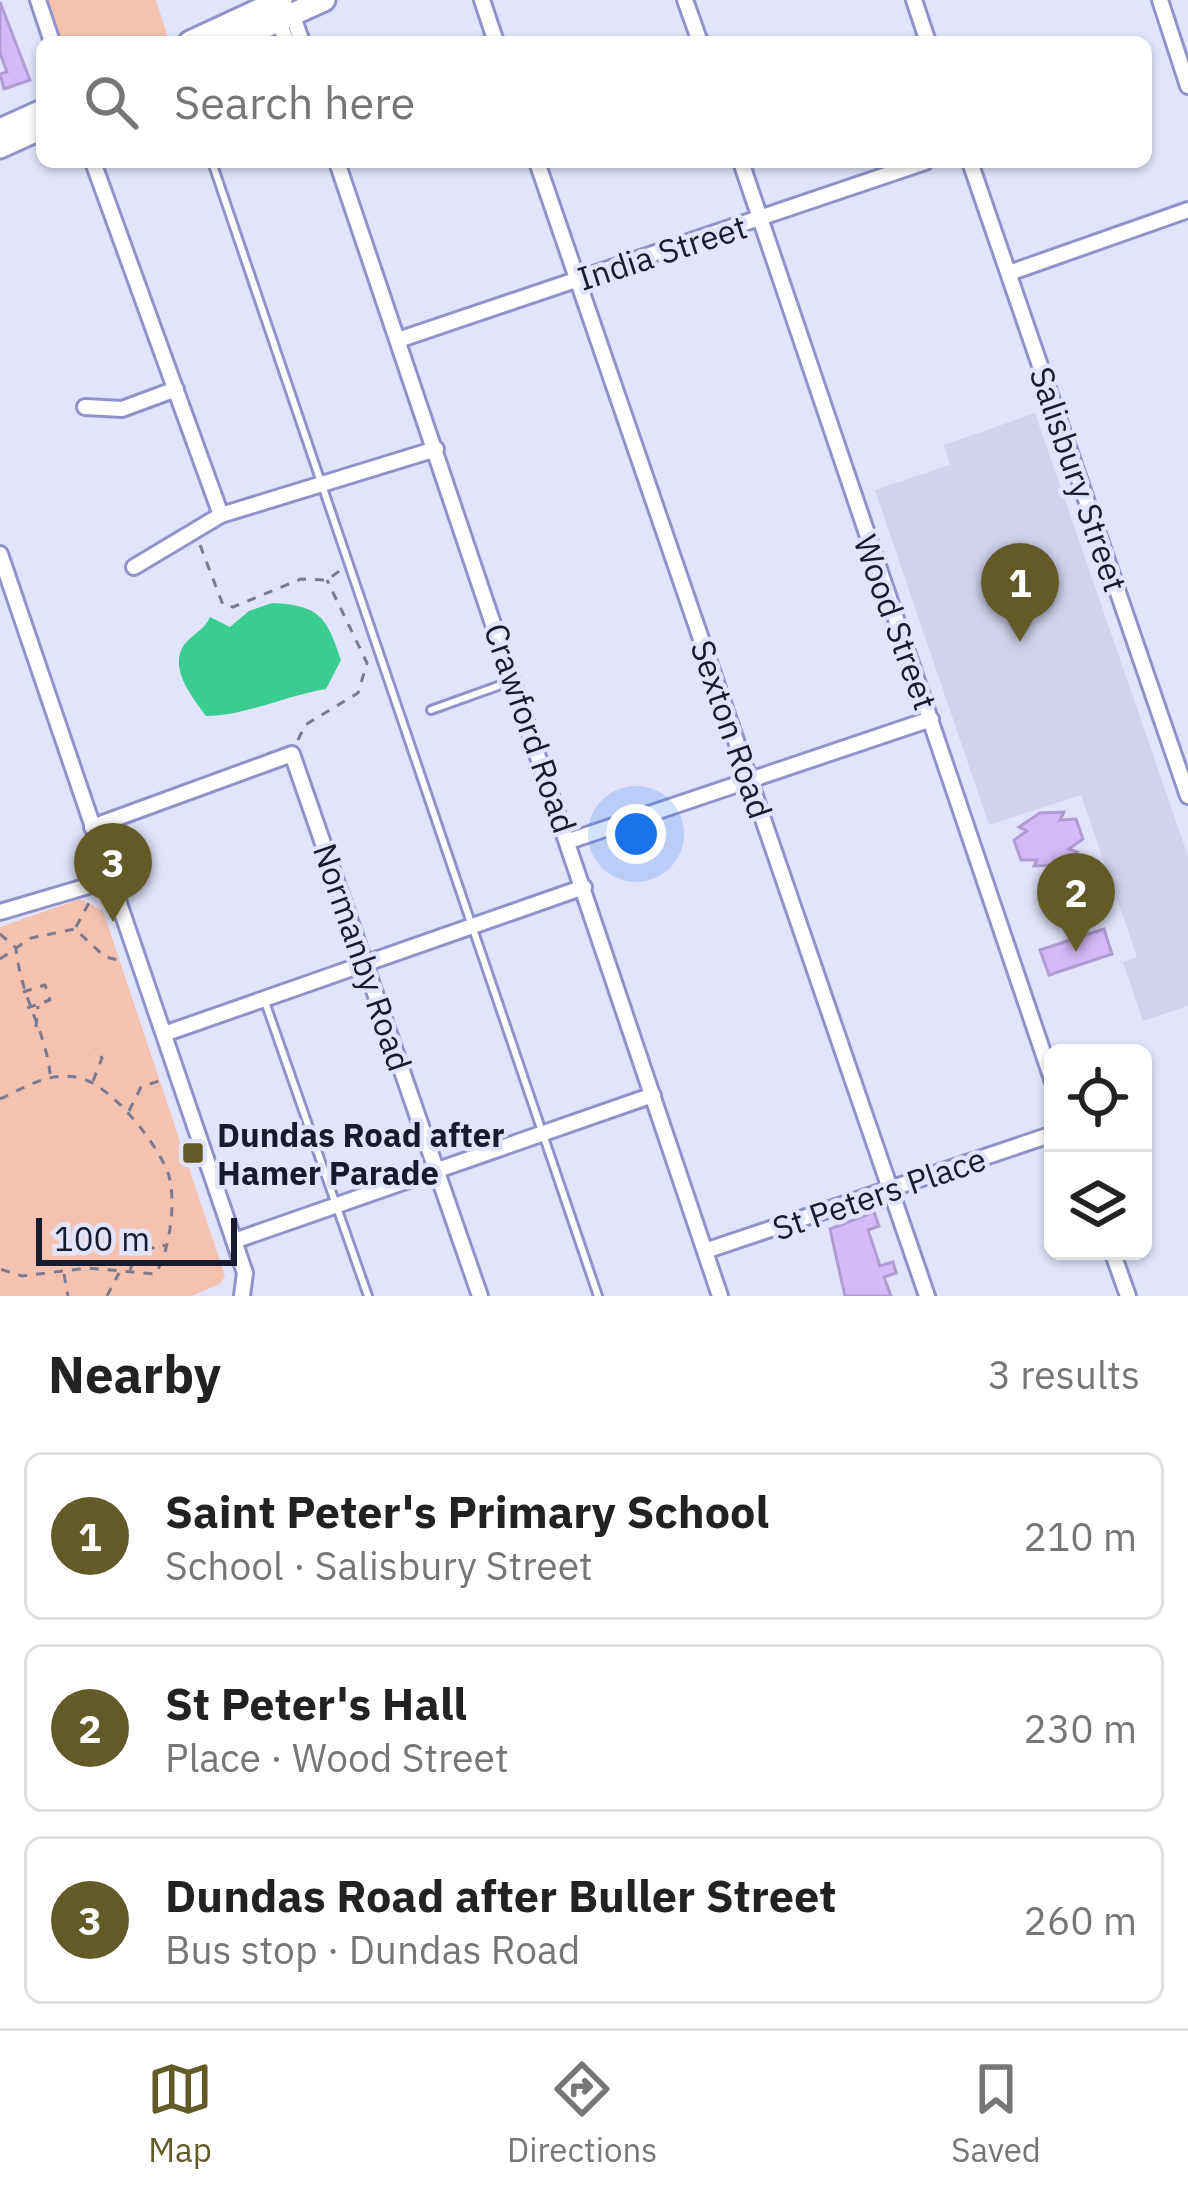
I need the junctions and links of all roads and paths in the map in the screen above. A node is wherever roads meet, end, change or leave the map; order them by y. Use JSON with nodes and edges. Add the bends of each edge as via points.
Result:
{"nodes":[{"id":1,"x":38,"y":0,"type":"edge"},
{"id":2,"x":325,"y":0,"type":"edge"},
{"id":3,"x":482,"y":0,"type":"edge"},
{"id":4,"x":685,"y":0,"type":"edge"},
{"id":5,"x":914,"y":0,"type":"edge"},
{"id":6,"x":1160,"y":0,"type":"edge"},
{"id":7,"x":281,"y":12,"type":"edge"},
{"id":8,"x":50,"y":36,"type":"edge"},
{"id":9,"x":208,"y":36,"type":"edge"},
{"id":10,"x":242,"y":36,"type":"edge"},
{"id":11,"x":494,"y":36,"type":"edge"},
{"id":12,"x":698,"y":36,"type":"edge"},
{"id":13,"x":926,"y":36,"type":"edge"},
{"id":14,"x":1188,"y":86,"type":"edge"},
{"id":15,"x":36,"y":114,"type":"edge"},
{"id":16,"x":0,"y":130,"type":"edge"},
{"id":17,"x":36,"y":131,"type":"edge"},
{"id":18,"x":0,"y":147,"type":"edge"},
{"id":19,"x":95,"y":168,"type":"edge"},
{"id":20,"x":214,"y":168,"type":"edge"},
{"id":21,"x":339,"y":168,"type":"edge"},
{"id":22,"x":539,"y":168,"type":"edge"},
{"id":23,"x":743,"y":168,"type":"edge"},
{"id":24,"x":908,"y":168,"type":"edge"},
{"id":25,"x":972,"y":168,"type":"edge"},
{"id":26,"x":1188,"y":211,"type":"edge"},
{"id":27,"x":761,"y":219,"type":"junction"},
{"id":28,"x":1009,"y":273,"type":"junction"},
{"id":29,"x":578,"y":279,"type":"junction"},
{"id":30,"x":398,"y":340,"type":"junction"},
{"id":31,"x":176,"y":388,"type":"junction"},
{"id":32,"x":85,"y":406,"type":"dead end"},
{"id":33,"x":436,"y":449,"type":"junction"},
{"id":34,"x":322,"y":485,"type":"junction"},
{"id":35,"x":221,"y":515,"type":"junction"},
{"id":36,"x":198,"y":533,"type":"junction"},
{"id":37,"x":0,"y":554,"type":"edge"},
{"id":38,"x":348,"y":565,"type":"junction"},
{"id":39,"x":134,"y":567,"type":"dead end"},
{"id":40,"x":327,"y":580,"type":"junction"},
{"id":41,"x":515,"y":680,"type":"junction"},
{"id":42,"x":431,"y":710,"type":"dead end"},
{"id":43,"x":931,"y":719,"type":"junction"},
{"id":44,"x":292,"y":754,"type":"junction"},
{"id":45,"x":751,"y":781,"type":"junction"},
{"id":46,"x":1188,"y":796,"type":"edge"},
{"id":47,"x":92,"y":826,"type":"junction"},
{"id":48,"x":569,"y":841,"type":"junction"},
{"id":49,"x":112,"y":879,"type":"junction"},
{"id":50,"x":584,"y":887,"type":"junction"},
{"id":51,"x":92,"y":897,"type":"dead end"},
{"id":52,"x":0,"y":912,"type":"edge"},
{"id":53,"x":472,"y":925,"type":"junction"},
{"id":54,"x":75,"y":929,"type":"junction"},
{"id":55,"x":0,"y":934,"type":"edge"},
{"id":56,"x":16,"y":948,"type":"junction"},
{"id":57,"x":0,"y":959,"type":"edge"},
{"id":58,"x":123,"y":961,"type":"dead end"},
{"id":59,"x":366,"y":962,"type":"junction"},
{"id":60,"x":21,"y":993,"type":"junction"},
{"id":61,"x":264,"y":998,"type":"junction"},
{"id":62,"x":38,"y":1003,"type":"junction"},
{"id":63,"x":26,"y":1008,"type":"junction"},
{"id":64,"x":36,"y":1028,"type":"junction"},
{"id":65,"x":164,"y":1034,"type":"junction"},
{"id":66,"x":95,"y":1049,"type":"dead end"},
{"id":67,"x":1044,"y":1055,"type":"edge"},
{"id":68,"x":100,"y":1064,"type":"junction"},
{"id":69,"x":107,"y":1066,"type":"dead end"},
{"id":70,"x":50,"y":1077,"type":"junction"},
{"id":71,"x":162,"y":1080,"type":"dead end"},
{"id":72,"x":93,"y":1083,"type":"junction"},
{"id":73,"x":653,"y":1095,"type":"junction"},
{"id":74,"x":0,"y":1100,"type":"edge"},
{"id":75,"x":128,"y":1112,"type":"junction"},
{"id":76,"x":543,"y":1132,"type":"junction"},
{"id":77,"x":1044,"y":1137,"type":"edge"},
{"id":78,"x":434,"y":1167,"type":"junction"},
{"id":79,"x":891,"y":1189,"type":"junction"},
{"id":80,"x":339,"y":1204,"type":"junction"},
{"id":81,"x":234,"y":1241,"type":"junction"},
{"id":82,"x":167,"y":1245,"type":"junction"},
{"id":83,"x":705,"y":1251,"type":"junction"},
{"id":84,"x":1115,"y":1260,"type":"edge"},
{"id":85,"x":0,"y":1269,"type":"edge"},
{"id":86,"x":63,"y":1271,"type":"junction"},
{"id":87,"x":119,"y":1271,"type":"junction"},
{"id":88,"x":130,"y":1272,"type":"junction"},
{"id":89,"x":100,"y":1286,"type":"dead end"},
{"id":90,"x":109,"y":1293,"type":"edge"},
{"id":91,"x":68,"y":1296,"type":"edge"},
{"id":92,"x":242,"y":1296,"type":"edge"},
{"id":93,"x":368,"y":1296,"type":"edge"},
{"id":94,"x":480,"y":1296,"type":"edge"},
{"id":95,"x":598,"y":1296,"type":"edge"},
{"id":96,"x":720,"y":1296,"type":"edge"},
{"id":97,"x":927,"y":1296,"type":"edge"},
{"id":98,"x":1127,"y":1296,"type":"edge"}],
"edges":[{"from":1,"to":8,"type":"street"},
{"from":2,"to":7,"type":"main road"},
{"from":3,"to":11,"type":"street"},
{"from":4,"to":12,"type":"street"},
{"from":5,"to":13,"type":"street"},
{"from":6,"to":14,"type":"street"},
{"from":7,"to":9,"type":"main road"},
{"from":7,"to":10,"type":"main road"},
{"from":15,"to":16,"type":"main road"},
{"from":17,"to":18,"type":"main road"},
{"from":19,"to":31,"type":"street"},
{"from":20,"to":34,"type":"lane"},
{"from":21,"to":30,"type":"street","name":"Crawford Road"},
{"from":22,"to":29,"type":"street","name":"Sexton Road"},
{"from":23,"to":27,"type":"street","name":"Wood Street"},
{"from":24,"to":27,"type":"street","name":"India Street"},
{"from":25,"to":28,"type":"street","name":"Salisbury Street"},
{"from":26,"to":28,"type":"street"},
{"from":27,"to":29,"type":"street","name":"India Street"},
{"from":27,"to":43,"type":"street","name":"Wood Street"},
{"from":28,"to":46,"type":"street","name":"Salisbury Street"},
{"from":29,"to":30,"type":"street","name":"India Street"},
{"from":29,"to":45,"type":"street","name":"Sexton Road"},
{"from":30,"to":33,"type":"street","name":"Crawford Road"},
{"from":31,"to":32,"type":"street","via":[[122,409]]},
{"from":31,"to":35,"type":"street"},
{"from":33,"to":34,"type":"street"},
{"from":33,"to":41,"type":"street","name":"Crawford Road"},
{"from":34,"to":35,"type":"street"},
{"from":34,"to":38,"type":"lane"},
{"from":35,"to":36,"type":"street"},
{"from":36,"to":39,"type":"street"},
{"from":36,"to":40,"type":"path","via":[[223,605],[301,579]]},
{"from":37,"to":47,"type":"street"},
{"from":38,"to":40,"type":"path"},
{"from":38,"to":53,"type":"lane"},
{"from":40,"to":44,"type":"path","via":[[368,663],[358,693],[305,725]]},
{"from":41,"to":42,"type":"lane"},
{"from":41,"to":48,"type":"street","name":"Crawford Road"},
{"from":43,"to":45,"type":"street"},
{"from":43,"to":67,"type":"street","name":"Wood Street"},
{"from":44,"to":47,"type":"street"},
{"from":44,"to":59,"type":"street","name":"Normanby Road"},
{"from":45,"to":48,"type":"street"},
{"from":45,"to":79,"type":"street","name":"Sexton Road"},
{"from":47,"to":49,"type":"street"},
{"from":48,"to":50,"type":"street","name":"Crawford Road"},
{"from":49,"to":52,"type":"street"},
{"from":49,"to":65,"type":"street"},
{"from":50,"to":53,"type":"street"},
{"from":50,"to":73,"type":"street","name":"Crawford Road"},
{"from":51,"to":54,"type":"path"},
{"from":53,"to":59,"type":"street"},
{"from":53,"to":76,"type":"lane"},
{"from":54,"to":56,"type":"path"},
{"from":54,"to":58,"type":"path","via":[[105,957]]},
{"from":55,"to":56,"type":"path"},
{"from":56,"to":57,"type":"path"},
{"from":56,"to":60,"type":"path"},
{"from":59,"to":61,"type":"street"},
{"from":59,"to":78,"type":"street","name":"Normanby Road"},
{"from":60,"to":62,"type":"path","via":[[45,985],[50,1000]]},
{"from":60,"to":63,"type":"path"},
{"from":61,"to":65,"type":"street"},
{"from":61,"to":80,"type":"lane"},
{"from":62,"to":63,"type":"path"},
{"from":62,"to":64,"type":"path"},
{"from":63,"to":64,"type":"path"},
{"from":64,"to":70,"type":"path"},
{"from":65,"to":81,"type":"street"},
{"from":66,"to":68,"type":"path"},
{"from":68,"to":69,"type":"path"},
{"from":68,"to":72,"type":"path"},
{"from":70,"to":72,"type":"path"},
{"from":70,"to":74,"type":"path"},
{"from":71,"to":75,"type":"path","via":[[141,1087]]},
{"from":72,"to":75,"type":"path"},
{"from":73,"to":76,"type":"street"},
{"from":73,"to":83,"type":"street","name":"Crawford Road"},
{"from":75,"to":82,"type":"path","via":[[167,1170]]},
{"from":76,"to":78,"type":"street"},
{"from":76,"to":95,"type":"lane"},
{"from":77,"to":79,"type":"street","name":"St Peters Place"},
{"from":78,"to":80,"type":"street"},
{"from":78,"to":94,"type":"street","name":"Normanby Road"},
{"from":79,"to":83,"type":"street","name":"St Peters Place"},
{"from":79,"to":97,"type":"street","name":"Sexton Road"},
{"from":80,"to":81,"type":"street"},
{"from":80,"to":93,"type":"lane"},
{"from":81,"to":92,"type":"street","via":[[245,1273]]},
{"from":82,"to":88,"type":"path","via":[[158,1273]]},
{"from":82,"to":88,"type":"path","via":[[141,1242]]},
{"from":83,"to":96,"type":"street","name":"Crawford Road"},
{"from":84,"to":98,"type":"street"},
{"from":85,"to":86,"type":"path","via":[[22,1276]]},
{"from":86,"to":87,"type":"path"},
{"from":86,"to":91,"type":"path"},
{"from":87,"to":88,"type":"path"},
{"from":87,"to":90,"type":"path"},
{"from":89,"to":90,"type":"path"}]}
